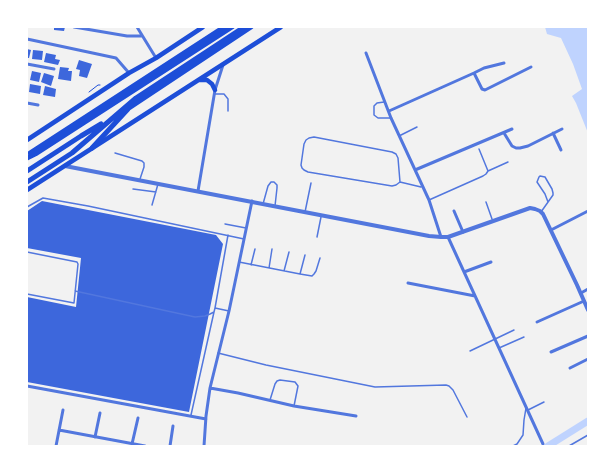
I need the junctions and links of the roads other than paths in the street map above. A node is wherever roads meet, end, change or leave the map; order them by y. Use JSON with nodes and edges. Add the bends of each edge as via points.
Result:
{"nodes":[{"id":1,"x":74,"y":27,"type":"edge"},
{"id":2,"x":137,"y":27,"type":"edge"},
{"id":3,"x":203,"y":27,"type":"edge"},
{"id":4,"x":224,"y":27,"type":"edge"},
{"id":5,"x":232,"y":27,"type":"edge"},
{"id":6,"x":244,"y":27,"type":"edge"},
{"id":7,"x":252,"y":27,"type":"edge"},
{"id":8,"x":281,"y":27,"type":"edge"},
{"id":9,"x":142,"y":36,"type":"junction"},
{"id":10,"x":27,"y":39,"type":"edge"},
{"id":11,"x":366,"y":53,"type":"dead end"},
{"id":12,"x":156,"y":58,"type":"junction"},
{"id":13,"x":504,"y":63,"type":"dead end"},
{"id":14,"x":27,"y":64,"type":"edge"},
{"id":15,"x":223,"y":65,"type":"junction"},
{"id":16,"x":531,"y":67,"type":"dead end"},
{"id":17,"x":54,"y":69,"type":"dead end"},
{"id":18,"x":129,"y":73,"type":"junction"},
{"id":19,"x":474,"y":73,"type":"junction"},
{"id":20,"x":199,"y":80,"type":"junction"},
{"id":21,"x":214,"y":92,"type":"junction"},
{"id":22,"x":385,"y":101,"type":"junction"},
{"id":23,"x":27,"y":103,"type":"edge"},
{"id":24,"x":38,"y":105,"type":"dead end"},
{"id":25,"x":128,"y":109,"type":"junction"},
{"id":26,"x":228,"y":111,"type":"dead end"},
{"id":27,"x":389,"y":111,"type":"junction"},
{"id":28,"x":391,"y":118,"type":"junction"},
{"id":29,"x":418,"y":127,"type":"dead end"},
{"id":30,"x":512,"y":129,"type":"dead end"},
{"id":31,"x":562,"y":129,"type":"dead end"},
{"id":32,"x":504,"y":133,"type":"junction"},
{"id":33,"x":553,"y":133,"type":"junction"},
{"id":34,"x":399,"y":136,"type":"junction"},
{"id":35,"x":27,"y":140,"type":"edge"},
{"id":36,"x":92,"y":148,"type":"junction"},
{"id":37,"x":479,"y":148,"type":"dead end"},
{"id":38,"x":561,"y":150,"type":"dead end"},
{"id":39,"x":115,"y":153,"type":"dead end"},
{"id":40,"x":27,"y":156,"type":"edge"},
{"id":41,"x":508,"y":162,"type":"dead end"},
{"id":42,"x":64,"y":166,"type":"junction"},
{"id":43,"x":415,"y":170,"type":"junction"},
{"id":44,"x":27,"y":171,"type":"edge"},
{"id":45,"x":488,"y":171,"type":"junction"},
{"id":46,"x":140,"y":181,"type":"junction"},
{"id":47,"x":27,"y":182,"type":"edge"},
{"id":48,"x":400,"y":182,"type":"junction"},
{"id":49,"x":311,"y":183,"type":"dead end"},
{"id":50,"x":158,"y":184,"type":"junction"},
{"id":51,"x":423,"y":187,"type":"junction"},
{"id":52,"x":134,"y":189,"type":"dead end"},
{"id":53,"x":27,"y":190,"type":"edge"},
{"id":54,"x":198,"y":191,"type":"junction"},
{"id":55,"x":156,"y":192,"type":"junction"},
{"id":56,"x":429,"y":200,"type":"junction"},
{"id":57,"x":252,"y":201,"type":"junction"},
{"id":58,"x":486,"y":202,"type":"dead end"},
{"id":59,"x":548,"y":202,"type":"junction"},
{"id":60,"x":263,"y":204,"type":"junction"},
{"id":61,"x":152,"y":205,"type":"dead end"},
{"id":62,"x":275,"y":206,"type":"junction"},
{"id":63,"x":27,"y":207,"type":"edge"},
{"id":64,"x":454,"y":211,"type":"dead end"},
{"id":65,"x":588,"y":211,"type":"edge"},
{"id":66,"x":305,"y":212,"type":"junction"},
{"id":67,"x":541,"y":212,"type":"junction"},
{"id":68,"x":322,"y":215,"type":"junction"},
{"id":69,"x":493,"y":221,"type":"junction"},
{"id":70,"x":225,"y":224,"type":"dead end"},
{"id":71,"x":246,"y":228,"type":"junction"},
{"id":72,"x":551,"y":230,"type":"junction"},
{"id":73,"x":463,"y":232,"type":"junction"},
{"id":74,"x":228,"y":235,"type":"junction"},
{"id":75,"x":317,"y":237,"type":"dead end"},
{"id":76,"x":441,"y":237,"type":"junction"},
{"id":77,"x":448,"y":237,"type":"junction"},
{"id":78,"x":244,"y":238,"type":"junction"},
{"id":79,"x":255,"y":249,"type":"dead end"},
{"id":80,"x":272,"y":249,"type":"dead end"},
{"id":81,"x":27,"y":252,"type":"edge"},
{"id":82,"x":289,"y":252,"type":"dead end"},
{"id":83,"x":305,"y":255,"type":"dead end"},
{"id":84,"x":320,"y":258,"type":"dead end"},
{"id":85,"x":239,"y":262,"type":"junction"},
{"id":86,"x":491,"y":262,"type":"dead end"},
{"id":87,"x":251,"y":265,"type":"junction"},
{"id":88,"x":269,"y":268,"type":"junction"},
{"id":89,"x":284,"y":271,"type":"junction"},
{"id":90,"x":464,"y":272,"type":"junction"},
{"id":91,"x":300,"y":274,"type":"junction"},
{"id":92,"x":408,"y":283,"type":"dead end"},
{"id":93,"x":588,"y":289,"type":"edge"},
{"id":94,"x":75,"y":291,"type":"junction"},
{"id":95,"x":581,"y":293,"type":"junction"},
{"id":96,"x":27,"y":294,"type":"edge"},
{"id":97,"x":475,"y":296,"type":"junction"},
{"id":98,"x":584,"y":301,"type":"junction"},
{"id":99,"x":215,"y":308,"type":"junction"},
{"id":100,"x":229,"y":310,"type":"junction"},
{"id":101,"x":588,"y":310,"type":"edge"},
{"id":102,"x":214,"y":312,"type":"junction"},
{"id":103,"x":537,"y":322,"type":"dead end"},
{"id":104,"x":514,"y":330,"type":"dead end"},
{"id":105,"x":588,"y":336,"type":"edge"},
{"id":106,"x":524,"y":337,"type":"dead end"},
{"id":107,"x":495,"y":339,"type":"junction"},
{"id":108,"x":499,"y":348,"type":"junction"},
{"id":109,"x":470,"y":351,"type":"dead end"},
{"id":110,"x":551,"y":352,"type":"dead end"},
{"id":111,"x":218,"y":353,"type":"junction"},
{"id":112,"x":588,"y":359,"type":"edge"},
{"id":113,"x":570,"y":368,"type":"dead end"},
{"id":114,"x":27,"y":386,"type":"edge"},
{"id":115,"x":210,"y":388,"type":"junction"},
{"id":116,"x":270,"y":401,"type":"junction"},
{"id":117,"x":544,"y":402,"type":"dead end"},
{"id":118,"x":294,"y":406,"type":"junction"},
{"id":119,"x":527,"y":408,"type":"junction"},
{"id":120,"x":63,"y":410,"type":"dead end"},
{"id":121,"x":100,"y":413,"type":"dead end"},
{"id":122,"x":191,"y":416,"type":"junction"},
{"id":123,"x":356,"y":416,"type":"dead end"},
{"id":124,"x":467,"y":417,"type":"dead end"},
{"id":125,"x":138,"y":418,"type":"dead end"},
{"id":126,"x":206,"y":419,"type":"junction"},
{"id":127,"x":173,"y":426,"type":"dead end"},
{"id":128,"x":59,"y":430,"type":"junction"},
{"id":129,"x":588,"y":434,"type":"edge"},
{"id":130,"x":95,"y":437,"type":"junction"},
{"id":131,"x":132,"y":444,"type":"junction"},
{"id":132,"x":543,"y":444,"type":"dead end"},
{"id":133,"x":56,"y":446,"type":"edge"},
{"id":134,"x":145,"y":446,"type":"edge"},
{"id":135,"x":170,"y":446,"type":"edge"},
{"id":136,"x":204,"y":446,"type":"edge"},
{"id":137,"x":513,"y":446,"type":"edge"},
{"id":138,"x":569,"y":446,"type":"edge"}],
"edges":[{"from":1,"to":9,"type":"street"},
{"from":2,"to":9,"type":"street"},
{"from":3,"to":12,"type":"main road"},
{"from":4,"to":40,"type":"main road"},
{"from":5,"to":40,"type":"main road","via":[[37,153]]},
{"from":6,"to":47,"type":"main road","via":[[136,98],[72,153]]},
{"from":7,"to":25,"type":"main road"},
{"from":8,"to":15,"type":"main road"},
{"from":9,"to":12,"type":"street"},
{"from":10,"to":18,"type":"street","via":[[116,58]]},
{"from":11,"to":22,"type":"street"},
{"from":12,"to":18,"type":"main road"},
{"from":13,"to":19,"type":"street"},
{"from":14,"to":17,"type":"street"},
{"from":15,"to":20,"type":"main road"},
{"from":15,"to":21,"type":"street"},
{"from":16,"to":19,"type":"street","via":[[485,90]]},
{"from":18,"to":35,"type":"main road"},
{"from":19,"to":27,"type":"street"},
{"from":20,"to":21,"type":"main road","via":[[207,80],[212,84]]},
{"from":20,"to":36,"type":"main road"},
{"from":21,"to":26,"type":"lane","via":[[224,94],[228,99]]},
{"from":21,"to":54,"type":"street"},
{"from":22,"to":27,"type":"street"},
{"from":22,"to":28,"type":"lane","via":[[374,106],[374,115],[378,118]]},
{"from":23,"to":24,"type":"street"},
{"from":25,"to":36,"type":"main road"},
{"from":25,"to":44,"type":"main road"},
{"from":27,"to":28,"type":"street"},
{"from":28,"to":34,"type":"street"},
{"from":29,"to":34,"type":"lane"},
{"from":30,"to":32,"type":"street"},
{"from":31,"to":33,"type":"street"},
{"from":32,"to":33,"type":"street","via":[[512,146],[520,148]]},
{"from":32,"to":43,"type":"street"},
{"from":33,"to":38,"type":"street"},
{"from":34,"to":43,"type":"street"},
{"from":36,"to":42,"type":"main road"},
{"from":37,"to":45,"type":"lane"},
{"from":39,"to":46,"type":"lane","via":[[144,163]]},
{"from":41,"to":45,"type":"lane"},
{"from":42,"to":46,"type":"street"},
{"from":42,"to":53,"type":"main road"},
{"from":43,"to":51,"type":"street"},
{"from":45,"to":56,"type":"lane","via":[[483,176]]},
{"from":46,"to":50,"type":"street"},
{"from":48,"to":48,"type":"lane","via":[[392,186],[308,172],[301,165],[304,144],[306,140],[314,137],[392,152],[398,158]]},
{"from":48,"to":51,"type":"lane"},
{"from":49,"to":66,"type":"lane"},
{"from":50,"to":54,"type":"street"},
{"from":50,"to":55,"type":"lane"},
{"from":51,"to":56,"type":"street"},
{"from":52,"to":55,"type":"lane"},
{"from":54,"to":57,"type":"street"},
{"from":55,"to":61,"type":"lane"},
{"from":56,"to":76,"type":"street"},
{"from":57,"to":60,"type":"street"},
{"from":57,"to":71,"type":"street"},
{"from":58,"to":69,"type":"lane"},
{"from":59,"to":59,"type":"lane","via":[[537,182],[540,176],[545,177],[552,189],[553,195]]},
{"from":59,"to":67,"type":"lane"},
{"from":60,"to":62,"type":"street"},
{"from":60,"to":62,"type":"lane","via":[[268,186],[270,182],[274,182],[277,185]]},
{"from":62,"to":66,"type":"street"},
{"from":63,"to":74,"type":"lane","via":[[44,198]]},
{"from":64,"to":73,"type":"street"},
{"from":65,"to":72,"type":"street"},
{"from":66,"to":68,"type":"street"},
{"from":67,"to":69,"type":"street","via":[[530,208]]},
{"from":67,"to":72,"type":"street"},
{"from":68,"to":75,"type":"lane"},
{"from":68,"to":76,"type":"street"},
{"from":69,"to":73,"type":"street"},
{"from":70,"to":71,"type":"lane"},
{"from":71,"to":78,"type":"street"},
{"from":72,"to":95,"type":"street"},
{"from":73,"to":77,"type":"street"},
{"from":74,"to":78,"type":"lane"},
{"from":74,"to":99,"type":"lane"},
{"from":76,"to":77,"type":"street"},
{"from":77,"to":90,"type":"street"},
{"from":78,"to":85,"type":"street"},
{"from":79,"to":87,"type":"lane"},
{"from":80,"to":88,"type":"lane"},
{"from":81,"to":94,"type":"lane","via":[[77,262]]},
{"from":82,"to":89,"type":"lane"},
{"from":83,"to":91,"type":"lane"},
{"from":84,"to":91,"type":"lane","via":[[312,276]]},
{"from":85,"to":87,"type":"lane"},
{"from":85,"to":100,"type":"street"},
{"from":86,"to":90,"type":"street"},
{"from":87,"to":88,"type":"lane"},
{"from":88,"to":89,"type":"lane"},
{"from":89,"to":91,"type":"lane"},
{"from":90,"to":97,"type":"street"},
{"from":92,"to":97,"type":"street"},
{"from":93,"to":95,"type":"street"},
{"from":94,"to":96,"type":"lane","via":[[74,303]]},
{"from":94,"to":102,"type":"lane","via":[[196,317]]},
{"from":95,"to":98,"type":"street"},
{"from":97,"to":107,"type":"street"},
{"from":98,"to":101,"type":"street"},
{"from":98,"to":103,"type":"street"},
{"from":99,"to":100,"type":"lane"},
{"from":99,"to":102,"type":"lane"},
{"from":100,"to":111,"type":"street"},
{"from":102,"to":122,"type":"lane"},
{"from":104,"to":107,"type":"lane"},
{"from":105,"to":110,"type":"street"},
{"from":106,"to":108,"type":"lane"},
{"from":107,"to":108,"type":"street"},
{"from":107,"to":109,"type":"lane"},
{"from":108,"to":119,"type":"street"},
{"from":111,"to":115,"type":"street"},
{"from":111,"to":124,"type":"lane","via":[[375,387],[446,385],[453,390]]},
{"from":112,"to":113,"type":"street"},
{"from":114,"to":122,"type":"street"},
{"from":115,"to":116,"type":"street"},
{"from":115,"to":126,"type":"street"},
{"from":116,"to":118,"type":"street"},
{"from":116,"to":118,"type":"lane","via":[[277,381],[295,382],[298,386]]},
{"from":117,"to":119,"type":"lane"},
{"from":118,"to":123,"type":"street"},
{"from":119,"to":132,"type":"street"},
{"from":119,"to":137,"type":"lane","via":[[523,435]]},
{"from":120,"to":128,"type":"street"},
{"from":121,"to":130,"type":"street"},
{"from":122,"to":126,"type":"street"},
{"from":125,"to":131,"type":"street"},
{"from":126,"to":136,"type":"street"},
{"from":127,"to":135,"type":"street"},
{"from":128,"to":130,"type":"street"},
{"from":128,"to":133,"type":"street"},
{"from":129,"to":138,"type":"lane"},
{"from":130,"to":131,"type":"street"},
{"from":131,"to":134,"type":"street"}]}
